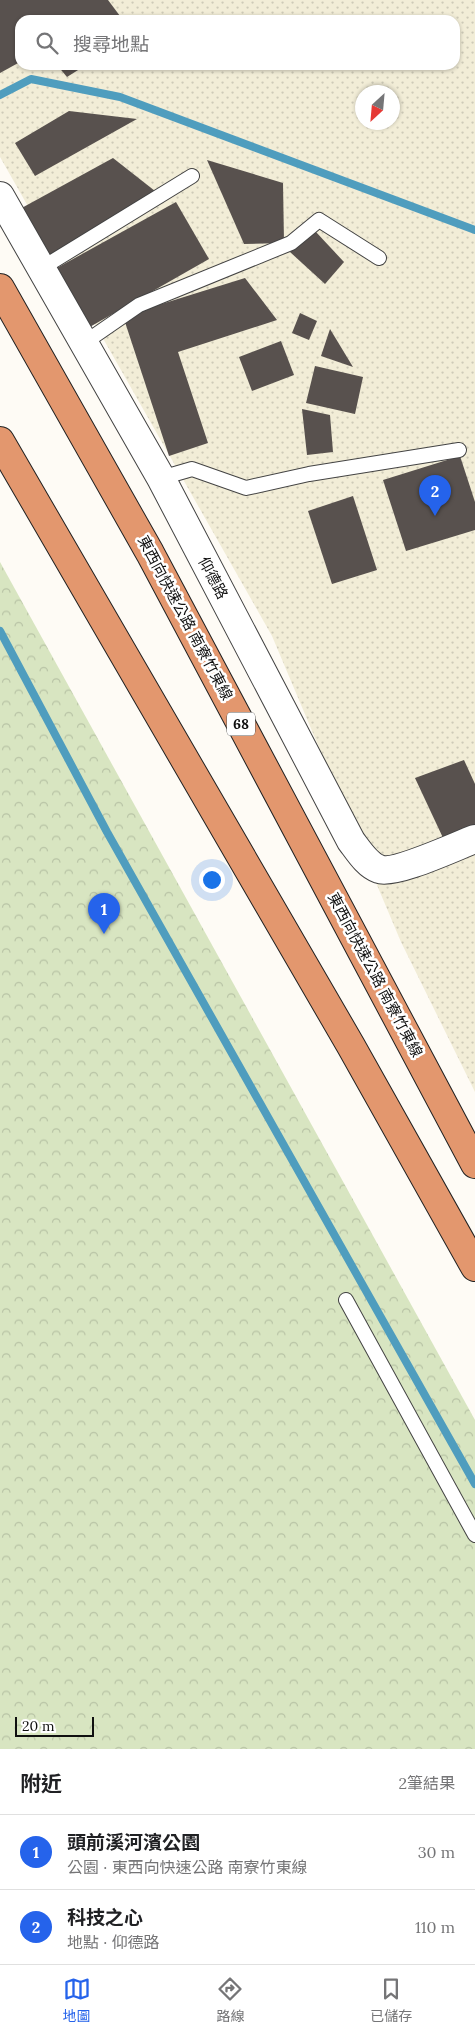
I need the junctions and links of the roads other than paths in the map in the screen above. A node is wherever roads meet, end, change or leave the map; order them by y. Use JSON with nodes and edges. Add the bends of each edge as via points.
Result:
{"nodes":[{"id":1,"x":192,"y":176,"type":"dead end"},
{"id":2,"x":0,"y":196,"type":"edge"},
{"id":3,"x":379,"y":258,"type":"dead end"},
{"id":4,"x":42,"y":268,"type":"junction"},
{"id":5,"x":0,"y":288,"type":"edge"},
{"id":6,"x":84,"y":343,"type":"junction"},
{"id":7,"x":0,"y":441,"type":"edge"},
{"id":8,"x":459,"y":450,"type":"dead end"},
{"id":9,"x":161,"y":478,"type":"junction"},
{"id":10,"x":475,"y":839,"type":"edge"},
{"id":11,"x":475,"y":1164,"type":"edge"},
{"id":12,"x":475,"y":1267,"type":"edge"},
{"id":13,"x":346,"y":1300,"type":"dead end"},
{"id":14,"x":475,"y":1535,"type":"edge"}],
"edges":[{"from":1,"to":4,"type":"lane"},
{"from":2,"to":4,"type":"street","name":"仰德路"},
{"from":3,"to":6,"type":"lane","via":[[320,220],[291,243],[139,305]]},
{"from":4,"to":6,"type":"street","name":"仰德路"},
{"from":5,"to":11,"type":"highway","name":"東西向快速公路 南寮竹東線","number":"68","via":[[155,562]]},
{"from":6,"to":9,"type":"street","name":"仰德路"},
{"from":7,"to":12,"type":"highway"},
{"from":8,"to":9,"type":"lane","via":[[309,474],[246,488],[192,469]]},
{"from":9,"to":10,"type":"street","name":"仰德路","via":[[351,841],[365,859],[378,869],[394,870]]},
{"from":13,"to":14,"type":"lane"}]}
